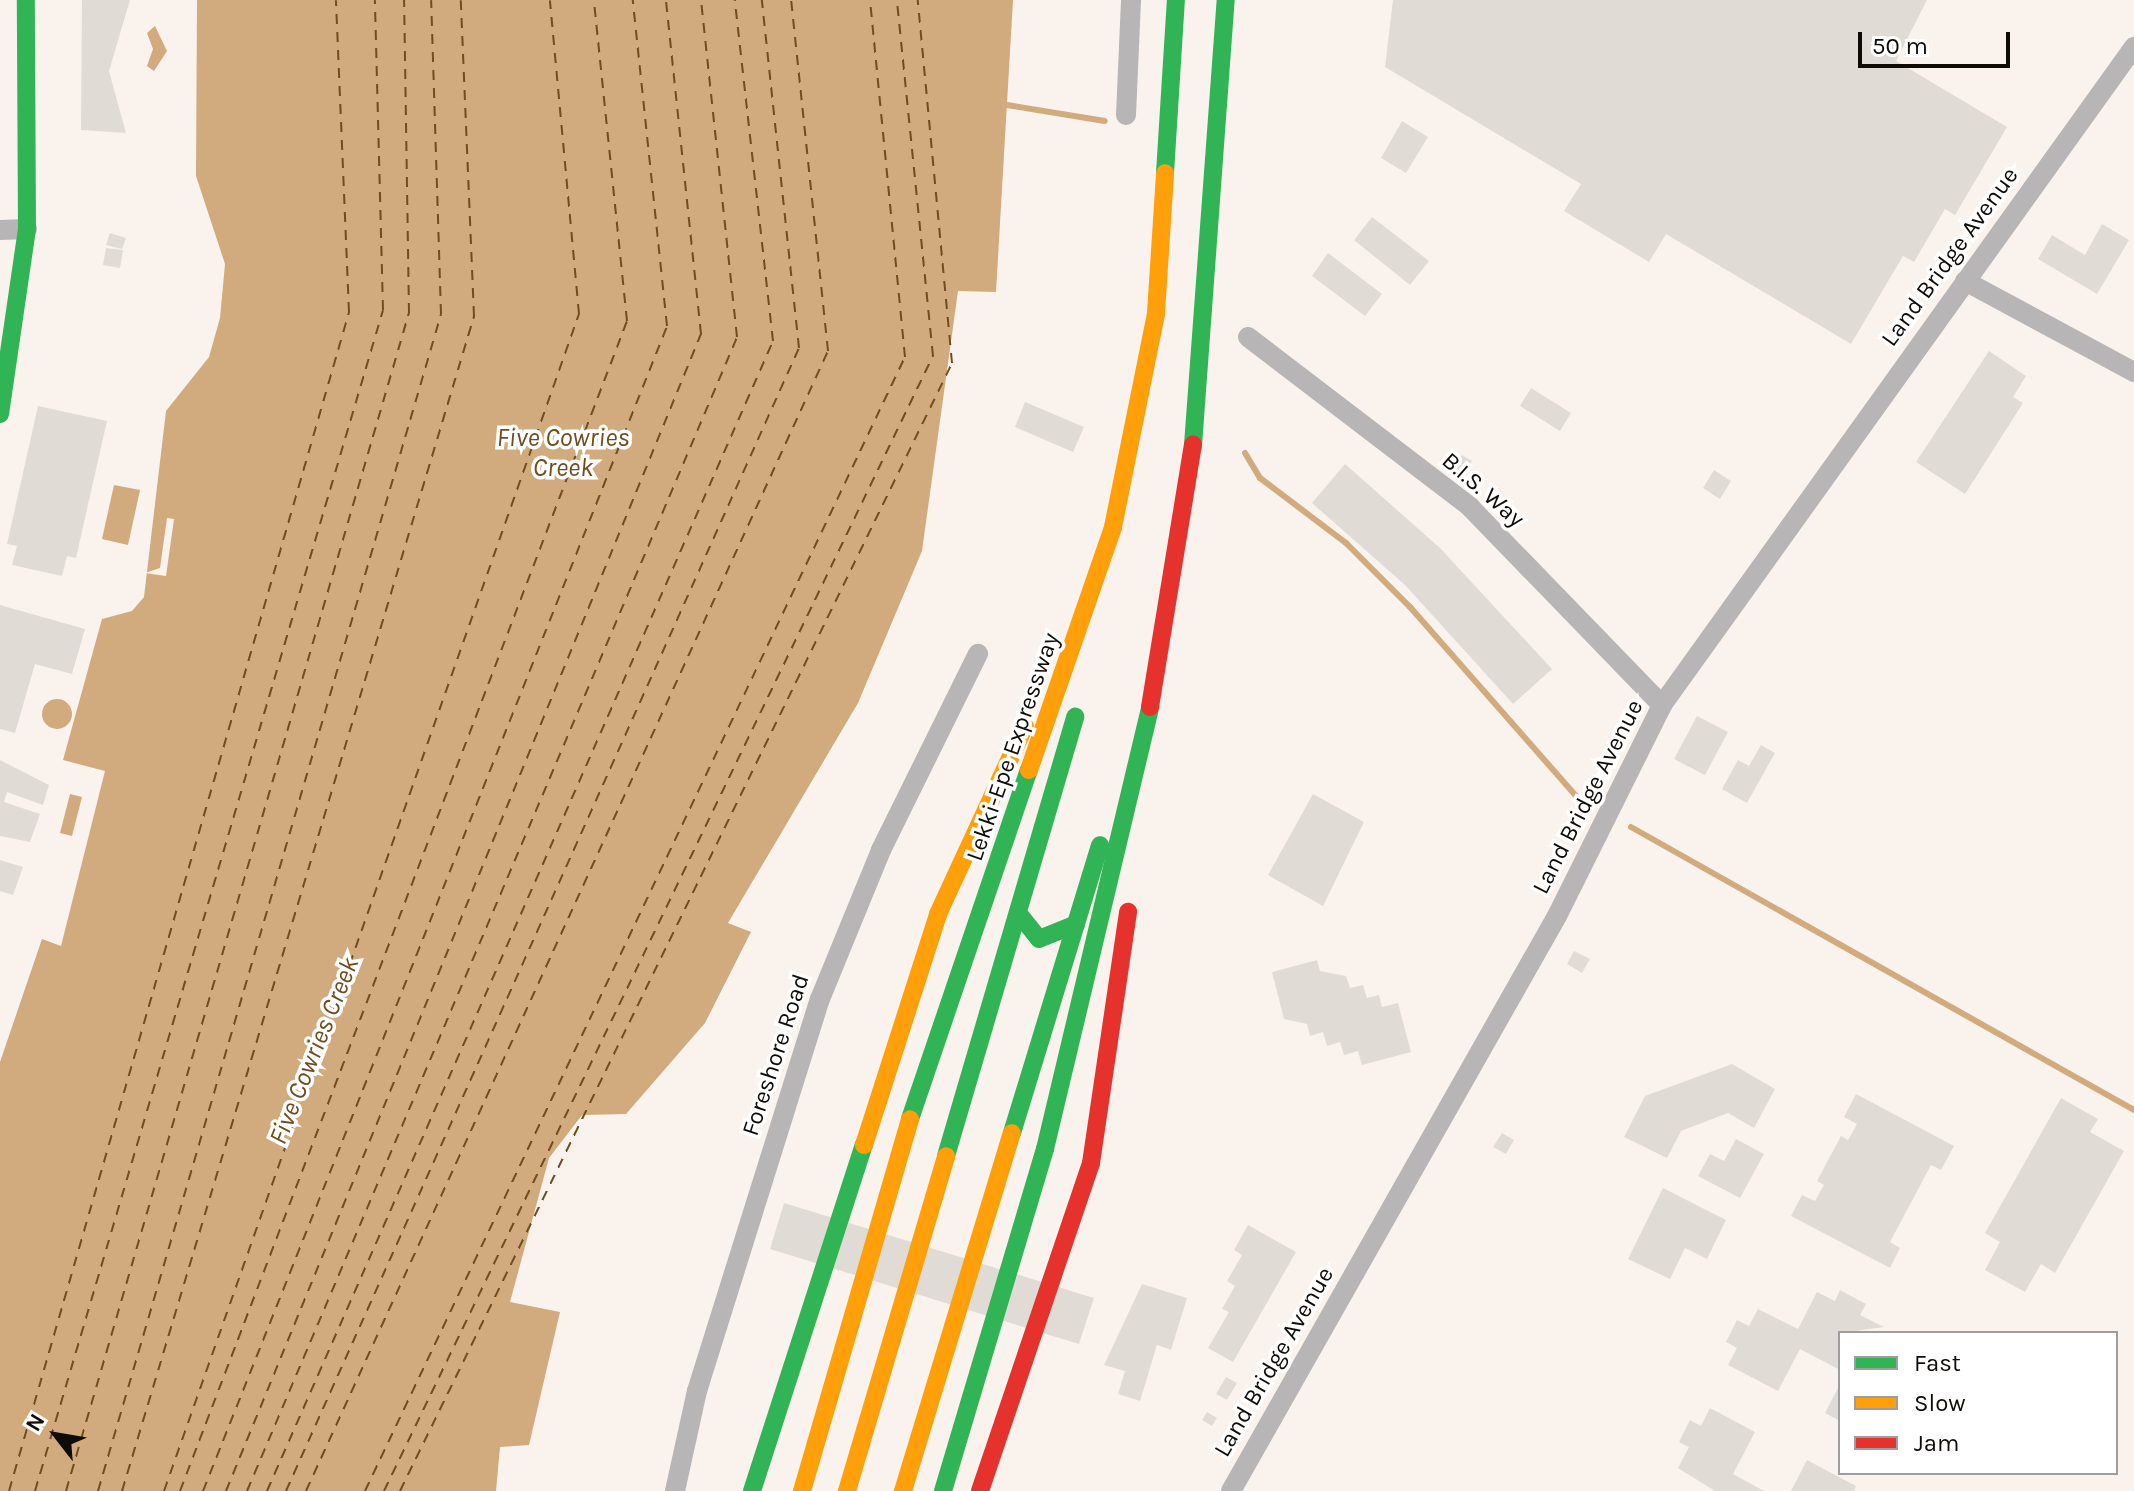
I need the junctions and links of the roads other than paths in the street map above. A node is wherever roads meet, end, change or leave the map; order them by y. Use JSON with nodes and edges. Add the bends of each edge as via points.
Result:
{"nodes":[{"id":1,"x":26,"y":0,"type":"edge"},
{"id":2,"x":1131,"y":0,"type":"edge"},
{"id":3,"x":1176,"y":0,"type":"edge"},
{"id":4,"x":1226,"y":0,"type":"edge"},
{"id":5,"x":2134,"y":47,"type":"edge"},
{"id":6,"x":1126,"y":115,"type":"dead end"},
{"id":7,"x":27,"y":229,"type":"junction"},
{"id":8,"x":0,"y":230,"type":"edge"},
{"id":9,"x":1965,"y":281,"type":"junction"},
{"id":10,"x":1248,"y":337,"type":"dead end"},
{"id":11,"x":2134,"y":372,"type":"edge"},
{"id":12,"x":0,"y":414,"type":"edge"},
{"id":13,"x":1113,"y":527,"type":"junction"},
{"id":14,"x":1164,"y":637,"type":"junction"},
{"id":15,"x":978,"y":654,"type":"dead end"},
{"id":16,"x":1662,"y":705,"type":"junction"},
{"id":17,"x":1018,"y":913,"type":"junction"},
{"id":18,"x":1076,"y":924,"type":"junction"},
{"id":19,"x":675,"y":1491,"type":"edge"},
{"id":20,"x":752,"y":1491,"type":"edge"},
{"id":21,"x":802,"y":1491,"type":"edge"},
{"id":22,"x":847,"y":1491,"type":"edge"},
{"id":23,"x":903,"y":1491,"type":"edge"},
{"id":24,"x":943,"y":1491,"type":"edge"},
{"id":25,"x":980,"y":1491,"type":"edge"},
{"id":26,"x":1231,"y":1491,"type":"edge"}],
"edges":[{"from":1,"to":7,"type":"main road"},
{"from":2,"to":6,"type":"street"},
{"from":3,"to":13,"type":"main road","name":"Lekki-Epe Expressway","via":[[1156,313]]},
{"from":4,"to":14,"type":"main road","via":[[1201,396]]},
{"from":5,"to":9,"type":"street","name":"Land Bridge Avenue"},
{"from":7,"to":8,"type":"street"},
{"from":7,"to":12,"type":"main road"},
{"from":9,"to":11,"type":"street"},
{"from":9,"to":16,"type":"street","name":"Land Bridge Avenue"},
{"from":10,"to":16,"type":"street","name":"B.I.S. Way","via":[[1470,507]]},
{"from":13,"to":17,"type":"main road","via":[[1075,719]]},
{"from":13,"to":20,"type":"main road","via":[[938,914]]},
{"from":13,"to":21,"type":"main road","name":"Lekki-Epe Expressway","via":[[914,1104]]},
{"from":14,"to":18,"type":"main road"},
{"from":14,"to":24,"type":"main road","via":[[1098,948]]},
{"from":14,"to":25,"type":"main road","via":[[1091,1163]]},
{"from":15,"to":19,"type":"street","name":"Foreshore Road","via":[[881,850],[820,999],[697,1391]]},
{"from":16,"to":26,"type":"street","name":"Land Bridge Avenue","via":[[1557,916]]},
{"from":17,"to":18,"type":"main road","via":[[1039,939]]},
{"from":17,"to":22,"type":"main road"},
{"from":18,"to":23,"type":"main road"}]}
